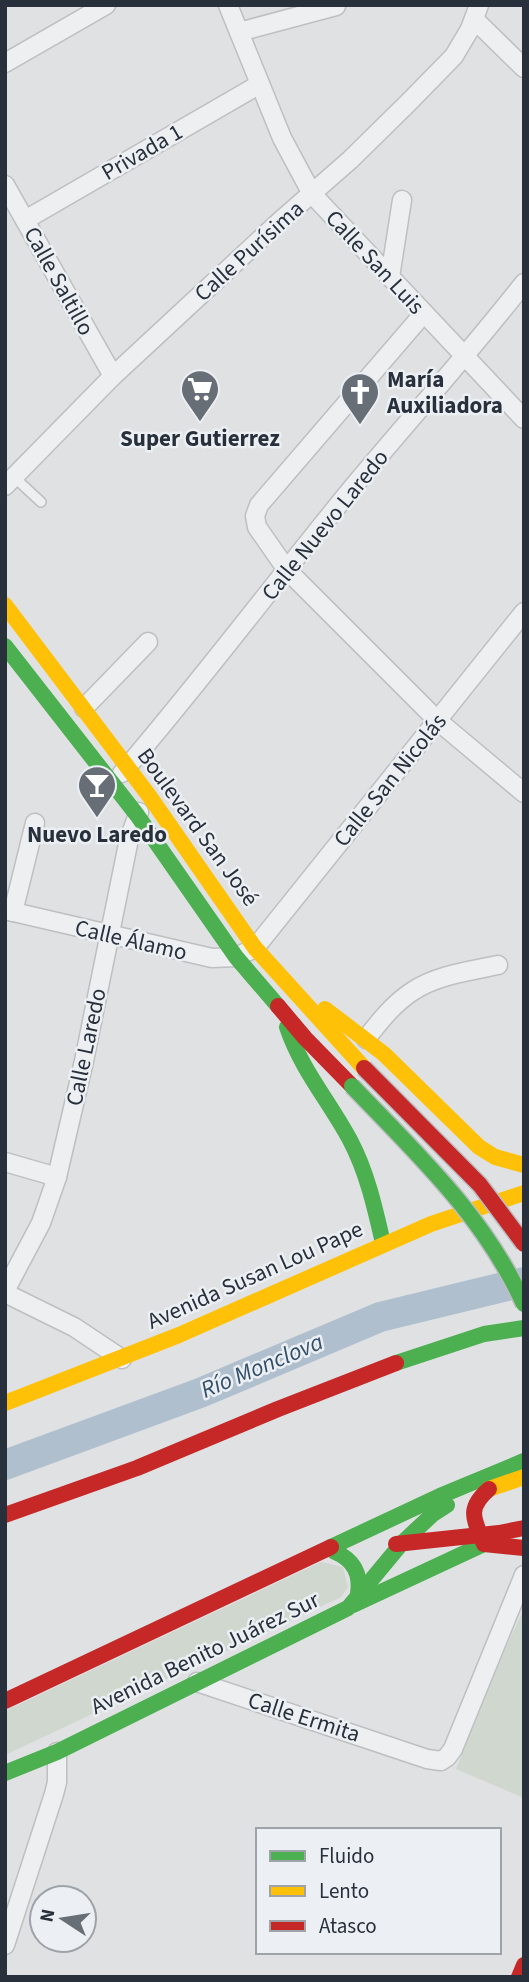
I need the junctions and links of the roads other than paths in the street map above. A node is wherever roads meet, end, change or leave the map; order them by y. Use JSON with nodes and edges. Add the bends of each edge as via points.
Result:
{"nodes":[{"id":1,"x":106,"y":5,"type":"edge"},
{"id":2,"x":228,"y":5,"type":"edge"},
{"id":3,"x":336,"y":6,"type":"edge"},
{"id":4,"x":476,"y":12,"type":"edge"},
{"id":5,"x":239,"y":32,"type":"junction"},
{"id":6,"x":5,"y":63,"type":"edge"},
{"id":7,"x":524,"y":68,"type":"edge"},
{"id":8,"x":260,"y":84,"type":"junction"},
{"id":9,"x":5,"y":186,"type":"edge"},
{"id":10,"x":312,"y":194,"type":"junction"},
{"id":11,"x":402,"y":200,"type":"dead end"},
{"id":12,"x":25,"y":220,"type":"junction"},
{"id":13,"x":390,"y":277,"type":"junction"},
{"id":14,"x":524,"y":283,"type":"edge"},
{"id":15,"x":424,"y":313,"type":"junction"},
{"id":16,"x":466,"y":356,"type":"junction"},
{"id":17,"x":113,"y":376,"type":"junction"},
{"id":18,"x":524,"y":419,"type":"edge"},
{"id":19,"x":9,"y":481,"type":"edge"},
{"id":20,"x":41,"y":502,"type":"dead end"},
{"id":21,"x":287,"y":570,"type":"junction"},
{"id":22,"x":5,"y":605,"type":"edge"},
{"id":23,"x":524,"y":612,"type":"edge"},
{"id":24,"x":148,"y":642,"type":"dead end"},
{"id":25,"x":10,"y":651,"type":"edge"},
{"id":26,"x":84,"y":708,"type":"junction"},
{"id":27,"x":438,"y":721,"type":"junction"},
{"id":28,"x":127,"y":767,"type":"junction"},
{"id":29,"x":112,"y":784,"type":"junction"},
{"id":30,"x":524,"y":793,"type":"edge"},
{"id":31,"x":150,"y":797,"type":"junction"},
{"id":32,"x":137,"y":815,"type":"junction"},
{"id":33,"x":35,"y":823,"type":"dead end"},
{"id":34,"x":9,"y":911,"type":"edge"},
{"id":35,"x":109,"y":936,"type":"junction"},
{"id":36,"x":255,"y":947,"type":"junction"},
{"id":37,"x":236,"y":957,"type":"junction"},
{"id":38,"x":498,"y":965,"type":"dead end"},
{"id":39,"x":295,"y":993,"type":"junction"},
{"id":40,"x":284,"y":1014,"type":"junction"},
{"id":41,"x":366,"y":1039,"type":"junction"},
{"id":42,"x":5,"y":1162,"type":"edge"},
{"id":43,"x":524,"y":1165,"type":"edge"},
{"id":44,"x":57,"y":1177,"type":"junction"},
{"id":45,"x":524,"y":1193,"type":"edge"},
{"id":46,"x":383,"y":1243,"type":"junction"},
{"id":47,"x":524,"y":1244,"type":"edge"},
{"id":48,"x":5,"y":1292,"type":"edge"},
{"id":49,"x":524,"y":1304,"type":"edge"},
{"id":50,"x":524,"y":1328,"type":"edge"},
{"id":51,"x":122,"y":1359,"type":"junction"},
{"id":52,"x":5,"y":1403,"type":"edge"},
{"id":53,"x":524,"y":1461,"type":"edge"},
{"id":54,"x":524,"y":1477,"type":"edge"},
{"id":55,"x":489,"y":1489,"type":"junction"},
{"id":56,"x":5,"y":1515,"type":"edge"},
{"id":57,"x":524,"y":1528,"type":"edge"},
{"id":58,"x":483,"y":1540,"type":"junction"},
{"id":59,"x":402,"y":1543,"type":"junction"},
{"id":60,"x":524,"y":1548,"type":"edge"},
{"id":61,"x":335,"y":1552,"type":"junction"},
{"id":62,"x":317,"y":1554,"type":"junction"},
{"id":63,"x":524,"y":1575,"type":"edge"},
{"id":64,"x":358,"y":1594,"type":"junction"},
{"id":65,"x":348,"y":1608,"type":"junction"},
{"id":66,"x":197,"y":1681,"type":"junction"},
{"id":67,"x":5,"y":1701,"type":"edge"},
{"id":68,"x":57,"y":1752,"type":"junction"},
{"id":69,"x":5,"y":1773,"type":"edge"},
{"id":70,"x":5,"y":1945,"type":"edge"},
{"id":71,"x":524,"y":1965,"type":"edge"},
{"id":72,"x":519,"y":1977,"type":"edge"}],
"edges":[{"from":1,"to":6,"type":"street"},
{"from":2,"to":5,"type":"street","name":"Calle San Luis"},
{"from":3,"to":5,"type":"street"},
{"from":4,"to":7,"type":"street"},
{"from":4,"to":10,"type":"street","name":"Calle Purísima","via":[[454,56]]},
{"from":5,"to":8,"type":"street","name":"Calle San Luis"},
{"from":8,"to":10,"type":"street","name":"Calle San Luis"},
{"from":8,"to":12,"type":"street","name":"Privada 1"},
{"from":9,"to":12,"type":"street","name":"Calle Saltillo"},
{"from":10,"to":13,"type":"street","name":"Calle San Luis"},
{"from":10,"to":17,"type":"street","name":"Calle Purísima"},
{"from":11,"to":13,"type":"street"},
{"from":12,"to":17,"type":"street","name":"Calle Saltillo"},
{"from":13,"to":15,"type":"street","name":"Calle San Luis"},
{"from":14,"to":16,"type":"street","name":"Calle Nuevo Laredo"},
{"from":15,"to":16,"type":"street","name":"Calle San Luis"},
{"from":15,"to":21,"type":"street","via":[[258,505],[257,527]]},
{"from":16,"to":18,"type":"street","name":"Calle San Luis"},
{"from":16,"to":21,"type":"street","name":"Calle Nuevo Laredo"},
{"from":17,"to":19,"type":"street","name":"Calle Purísima"},
{"from":19,"to":20,"type":"lane"},
{"from":21,"to":27,"type":"street"},
{"from":21,"to":28,"type":"street","name":"Calle Nuevo Laredo"},
{"from":22,"to":25,"type":"main road"},
{"from":22,"to":26,"type":"main road","name":"Boulevard San José"},
{"from":23,"to":27,"type":"street","name":"Calle San Nicolás"},
{"from":24,"to":26,"type":"street"},
{"from":25,"to":29,"type":"main road","name":"Boulevard San José"},
{"from":26,"to":28,"type":"main road","name":"Boulevard San José"},
{"from":27,"to":30,"type":"street"},
{"from":27,"to":36,"type":"street","name":"Calle San Nicolás"},
{"from":28,"to":29,"type":"street","name":"Calle Nuevo Laredo"},
{"from":28,"to":31,"type":"main road","name":"Boulevard San José"},
{"from":29,"to":32,"type":"main road","name":"Boulevard San José"},
{"from":31,"to":32,"type":"street","name":"Calle Laredo"},
{"from":31,"to":36,"type":"main road","name":"Boulevard San José"},
{"from":32,"to":35,"type":"street","name":"Calle Laredo"},
{"from":32,"to":37,"type":"main road","name":"Boulevard San José"},
{"from":33,"to":34,"type":"street"},
{"from":34,"to":35,"type":"street","name":"Calle Álamo"},
{"from":35,"to":37,"type":"street","name":"Calle Álamo","via":[[212,958]]},
{"from":35,"to":44,"type":"street","name":"Calle Laredo"},
{"from":36,"to":37,"type":"street","name":"Calle Álamo"},
{"from":36,"to":39,"type":"main road","name":"Boulevard San José"},
{"from":37,"to":40,"type":"main road","name":"Boulevard San José"},
{"from":38,"to":41,"type":"street","via":[[413,990]]},
{"from":39,"to":41,"type":"main road"},
{"from":39,"to":47,"type":"main road","name":"Boulevard San José","bridge":true,"via":[[480,1185]]},
{"from":40,"to":46,"type":"main road","via":[[299,1059],[361,1164]]},
{"from":40,"to":49,"type":"main road","name":"Boulevard San José","bridge":true,"via":[[493,1241]]},
{"from":41,"to":43,"type":"main road","via":[[466,1137],[495,1157]]},
{"from":42,"to":44,"type":"street"},
{"from":44,"to":48,"type":"street","name":"Calle Laredo","via":[[41,1223]]},
{"from":45,"to":46,"type":"main road","name":"Avenida Susan Lou Pape","via":[[457,1213]]},
{"from":46,"to":51,"type":"main road","name":"Avenida Susan Lou Pape"},
{"from":48,"to":51,"type":"street","via":[[74,1327]]},
{"from":50,"to":56,"type":"main road","via":[[484,1334],[404,1360],[137,1468]]},
{"from":51,"to":52,"type":"main road","name":"Avenida Susan Lou Pape"},
{"from":53,"to":62,"type":"main road"},
{"from":54,"to":55,"type":"main road"},
{"from":55,"to":58,"type":"main road","via":[[475,1500],[472,1509]]},
{"from":55,"to":59,"type":"main road","via":[[440,1509]]},
{"from":57,"to":58,"type":"main road","name":"Avenida Benito Juárez Sur"},
{"from":58,"to":59,"type":"main road","name":"Avenida Benito Juárez Sur"},
{"from":58,"to":60,"type":"main road"},
{"from":58,"to":65,"type":"main road"},
{"from":59,"to":61,"type":"main road","name":"Avenida Benito Juárez Sur"},
{"from":59,"to":64,"type":"main road","name":"Avenida Benito Juárez Sur"},
{"from":61,"to":62,"type":"main road","name":"Avenida Benito Juárez Sur"},
{"from":61,"to":64,"type":"main road","via":[[356,1568]]},
{"from":62,"to":67,"type":"main road","name":"Avenida Benito Juárez Sur"},
{"from":63,"to":66,"type":"street","name":"Calle Ermita","via":[[451,1753],[444,1760]]},
{"from":64,"to":65,"type":"main road","name":"Avenida Benito Juárez Sur"},
{"from":65,"to":66,"type":"main road","name":"Avenida Benito Juárez Sur"},
{"from":66,"to":68,"type":"main road","name":"Avenida Benito Juárez Sur"},
{"from":68,"to":69,"type":"main road","name":"Avenida Benito Juárez Sur"},
{"from":68,"to":70,"type":"street","via":[[54,1794]]},
{"from":71,"to":72,"type":"main road"}]}
